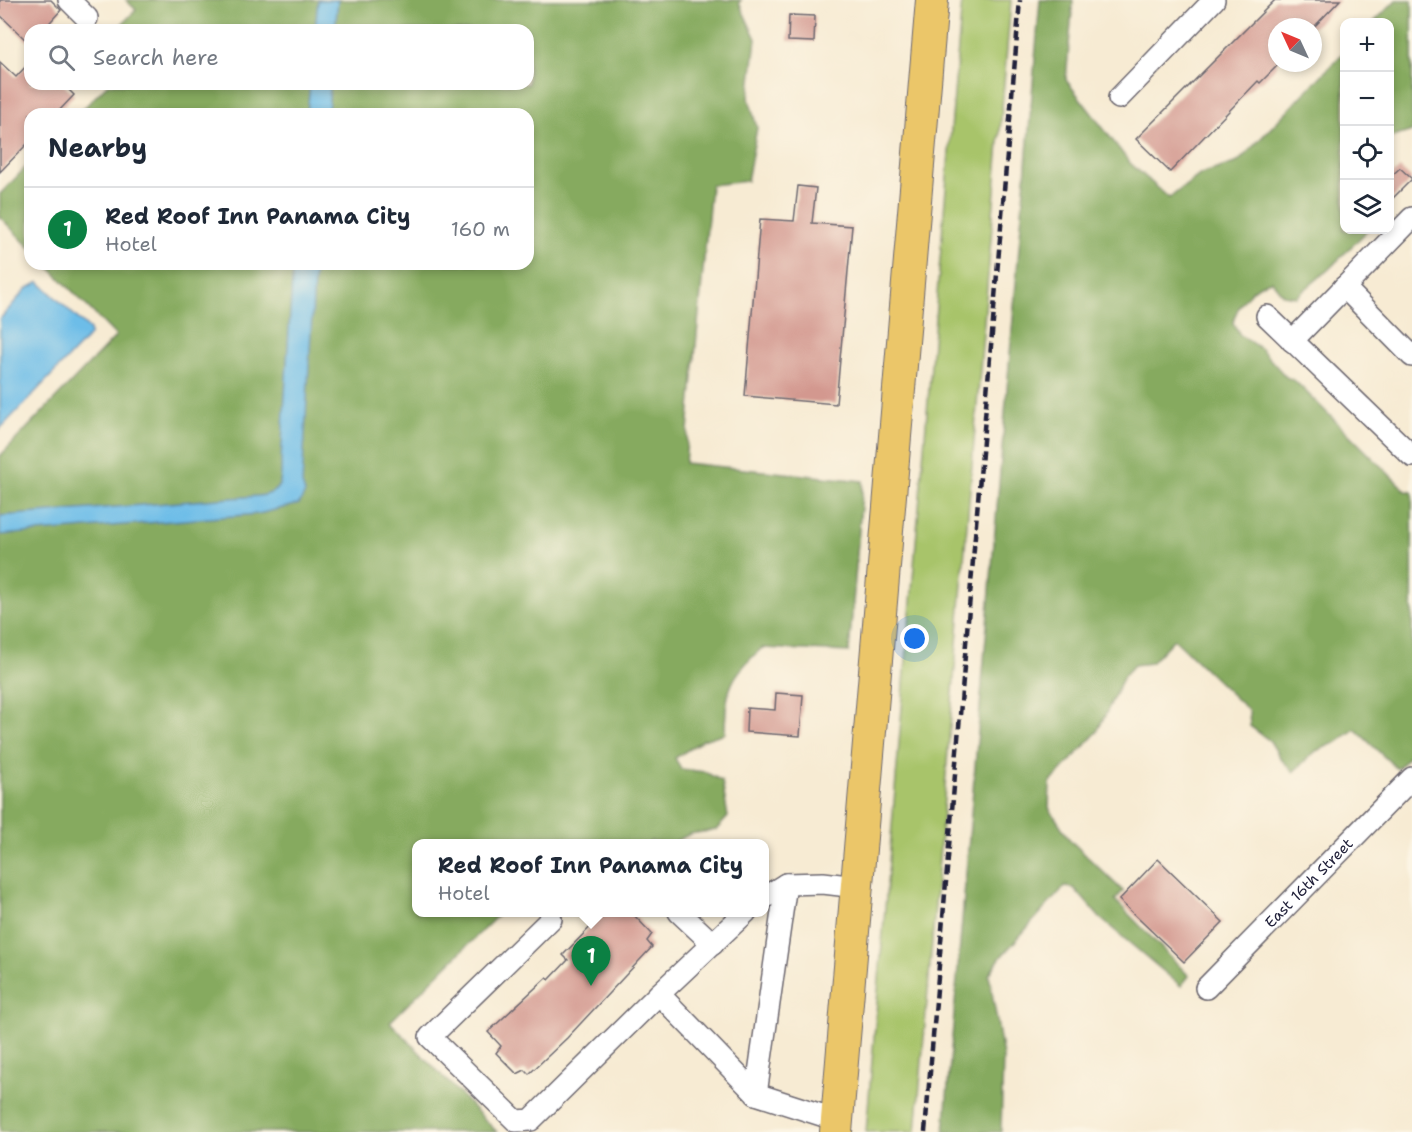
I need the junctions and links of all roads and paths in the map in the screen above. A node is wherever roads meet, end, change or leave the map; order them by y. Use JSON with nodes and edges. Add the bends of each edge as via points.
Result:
{"nodes":[{"id":1,"x":69,"y":0,"type":"edge"},
{"id":2,"x":932,"y":0,"type":"edge"},
{"id":3,"x":1214,"y":0,"type":"edge"},
{"id":4,"x":87,"y":18,"type":"dead end"},
{"id":5,"x":1119,"y":98,"type":"dead end"},
{"id":6,"x":1412,"y":218,"type":"edge"},
{"id":7,"x":1344,"y":287,"type":"junction"},
{"id":8,"x":1267,"y":316,"type":"dead end"},
{"id":9,"x":1292,"y":340,"type":"junction"},
{"id":10,"x":1412,"y":356,"type":"edge"},
{"id":11,"x":1412,"y":456,"type":"edge"},
{"id":12,"x":1412,"y":778,"type":"edge"},
{"id":13,"x":786,"y":884,"type":"junction"},
{"id":14,"x":857,"y":887,"type":"junction"},
{"id":15,"x":769,"y":895,"type":"edge"},
{"id":16,"x":684,"y":917,"type":"edge"},
{"id":17,"x":741,"y":917,"type":"edge"},
{"id":18,"x":551,"y":919,"type":"dead end"},
{"id":19,"x":712,"y":944,"type":"junction"},
{"id":20,"x":1206,"y":988,"type":"dead end"},
{"id":21,"x":659,"y":994,"type":"junction"},
{"id":22,"x":756,"y":1094,"type":"junction"},
{"id":23,"x":836,"y":1126,"type":"edge"}],
"edges":[{"from":1,"to":4,"type":"street"},
{"from":2,"to":14,"type":"highway"},
{"from":3,"to":5,"type":"street"},
{"from":6,"to":7,"type":"street"},
{"from":7,"to":9,"type":"street"},
{"from":7,"to":10,"type":"street"},
{"from":8,"to":9,"type":"street"},
{"from":9,"to":11,"type":"street"},
{"from":12,"to":20,"type":"street","name":"East 16th Street"},
{"from":13,"to":14,"type":"street"},
{"from":13,"to":15,"type":"street"},
{"from":13,"to":22,"type":"street"},
{"from":14,"to":23,"type":"highway"},
{"from":16,"to":19,"type":"street"},
{"from":17,"to":19,"type":"street"},
{"from":18,"to":21,"type":"street","via":[[430,1037],[516,1121],[531,1120]]},
{"from":19,"to":21,"type":"street"},
{"from":21,"to":22,"type":"street"},
{"from":22,"to":23,"type":"street"}]}
